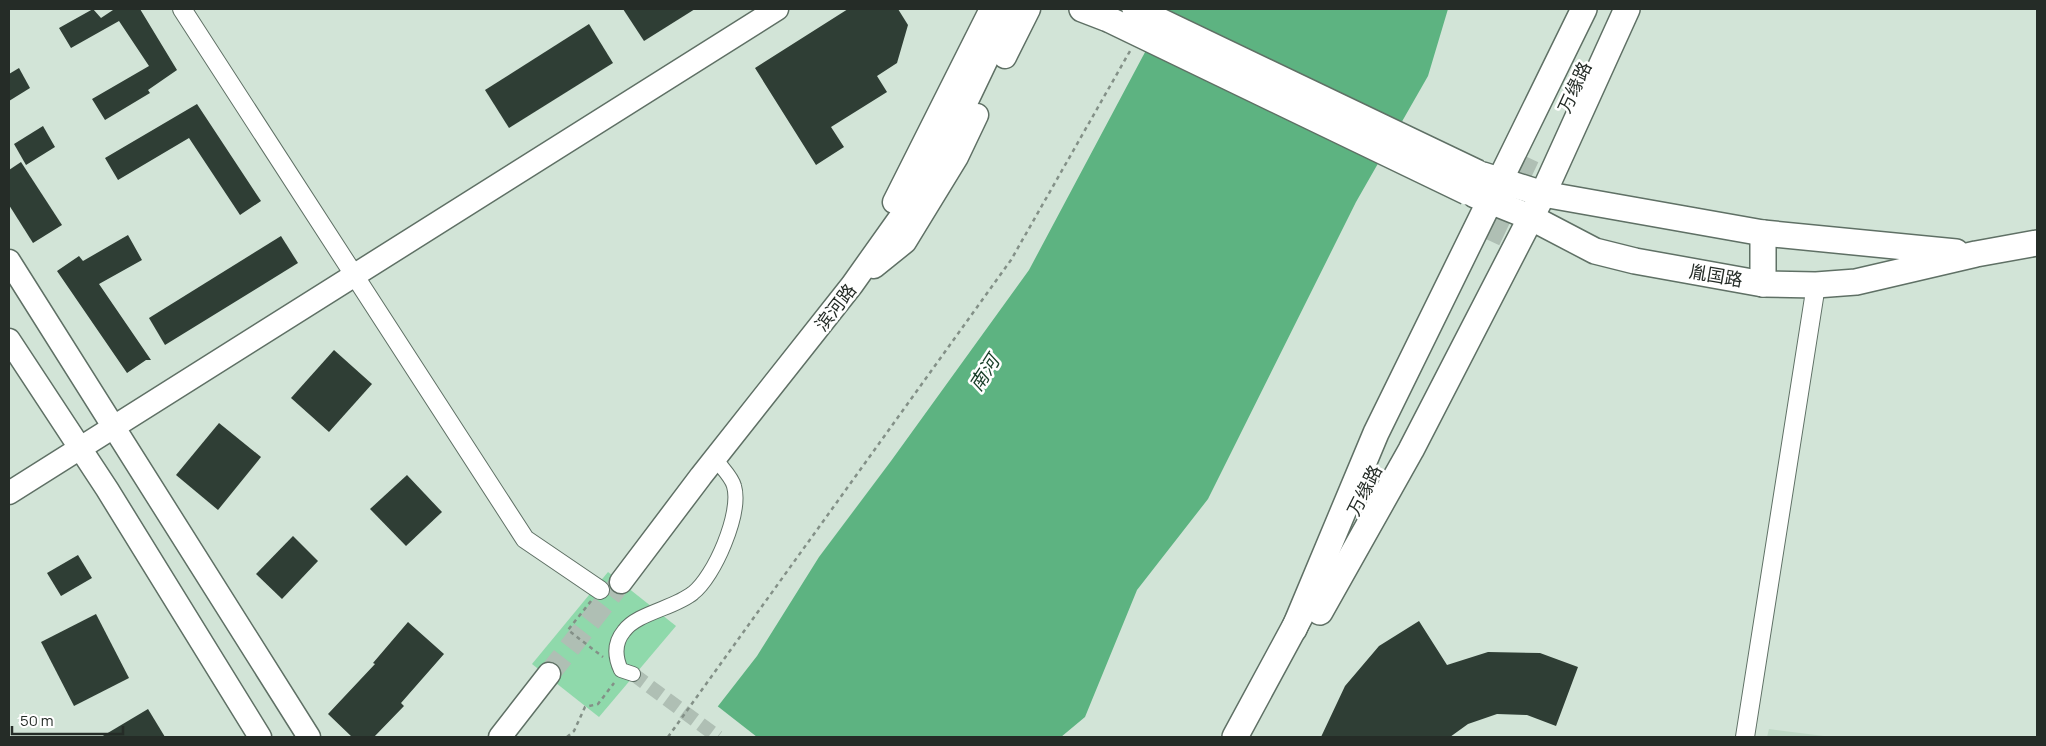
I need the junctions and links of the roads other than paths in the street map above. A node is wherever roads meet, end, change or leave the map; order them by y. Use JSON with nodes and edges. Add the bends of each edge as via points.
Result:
{"nodes":[{"id":1,"x":182,"y":9,"type":"edge"},
{"id":2,"x":777,"y":9,"type":"edge"},
{"id":3,"x":991,"y":9,"type":"edge"},
{"id":4,"x":1011,"y":9,"type":"edge"},
{"id":5,"x":1029,"y":9,"type":"edge"},
{"id":6,"x":1082,"y":9,"type":"edge"},
{"id":7,"x":1135,"y":9,"type":"edge"},
{"id":8,"x":1584,"y":9,"type":"edge"},
{"id":9,"x":1600,"y":9,"type":"edge"},
{"id":10,"x":1610,"y":9,"type":"edge"},
{"id":11,"x":1627,"y":9,"type":"edge"},
{"id":12,"x":1484,"y":186,"type":"junction"},
{"id":13,"x":1543,"y":194,"type":"junction"},
{"id":14,"x":1530,"y":216,"type":"junction"},
{"id":15,"x":1764,"y":234,"type":"junction"},
{"id":16,"x":2037,"y":243,"type":"edge"},
{"id":17,"x":1976,"y":254,"type":"junction"},
{"id":18,"x":9,"y":261,"type":"edge"},
{"id":19,"x":354,"y":274,"type":"junction"},
{"id":20,"x":1762,"y":284,"type":"junction"},
{"id":21,"x":852,"y":285,"type":"junction"},
{"id":22,"x":1816,"y":285,"type":"junction"},
{"id":23,"x":9,"y":340,"type":"edge"},
{"id":24,"x":112,"y":427,"type":"junction"},
{"id":25,"x":80,"y":448,"type":"junction"},
{"id":26,"x":715,"y":458,"type":"junction"},
{"id":27,"x":9,"y":493,"type":"edge"},
{"id":28,"x":621,"y":582,"type":"tunnel mouth"},
{"id":29,"x":600,"y":590,"type":"road end"},
{"id":30,"x":1320,"y":612,"type":"junction"},
{"id":31,"x":1294,"y":629,"type":"junction"},
{"id":32,"x":627,"y":672,"type":"tunnel mouth"},
{"id":33,"x":549,"y":674,"type":"tunnel mouth"},
{"id":34,"x":260,"y":737,"type":"edge"},
{"id":35,"x":309,"y":737,"type":"edge"},
{"id":36,"x":500,"y":737,"type":"edge"},
{"id":37,"x":1235,"y":737,"type":"edge"},
{"id":38,"x":1251,"y":737,"type":"edge"},
{"id":39,"x":1745,"y":737,"type":"edge"}],
"edges":[{"from":1,"to":19,"type":"street"},
{"from":2,"to":19,"type":"street"},
{"from":3,"to":21,"type":"street"},
{"from":4,"to":21,"type":"street","name":"滨河路","via":[[954,128],[901,216]]},
{"from":5,"to":21,"type":"street","via":[[957,157],[905,242]]},
{"from":6,"to":12,"type":"main road","bridge":true},
{"from":7,"to":12,"type":"main road","bridge":true},
{"from":8,"to":12,"type":"main road"},
{"from":9,"to":10,"type":"main road","name":"万缘路","via":[[1532,161]]},
{"from":11,"to":13,"type":"main road"},
{"from":12,"to":13,"type":"main road","name":"胤国路"},
{"from":12,"to":14,"type":"main road","name":"胤国路"},
{"from":12,"to":31,"type":"main road"},
{"from":13,"to":14,"type":"main road"},
{"from":13,"to":15,"type":"main road","name":"胤国路"},
{"from":14,"to":20,"type":"main road","name":"胤国路","via":[[1595,251]]},
{"from":14,"to":30,"type":"main road","via":[[1412,450]]},
{"from":15,"to":17,"type":"main road","name":"胤国路"},
{"from":15,"to":20,"type":"main road"},
{"from":16,"to":17,"type":"main road","name":"胤国路"},
{"from":17,"to":22,"type":"main road","name":"胤国路","via":[[1856,282]]},
{"from":18,"to":24,"type":"street"},
{"from":19,"to":24,"type":"street"},
{"from":19,"to":29,"type":"street","via":[[526,539]]},
{"from":20,"to":22,"type":"main road","name":"胤国路"},
{"from":21,"to":26,"type":"street","name":"滨河路"},
{"from":22,"to":39,"type":"street"},
{"from":23,"to":25,"type":"street"},
{"from":24,"to":25,"type":"street"},
{"from":24,"to":35,"type":"street"},
{"from":25,"to":27,"type":"street"},
{"from":25,"to":34,"type":"street"},
{"from":26,"to":28,"type":"street","name":"滨河路"},
{"from":26,"to":32,"type":"street","via":[[734,486],[734,518],[720,554],[710,575],[694,593],[624,630],[616,650]]},
{"from":30,"to":31,"type":"main road","name":"万缘路","via":[[1493,242]]},
{"from":30,"to":38,"type":"main road","name":"万缘路"},
{"from":31,"to":37,"type":"main road","name":"万缘路"},
{"from":33,"to":36,"type":"street"}]}
